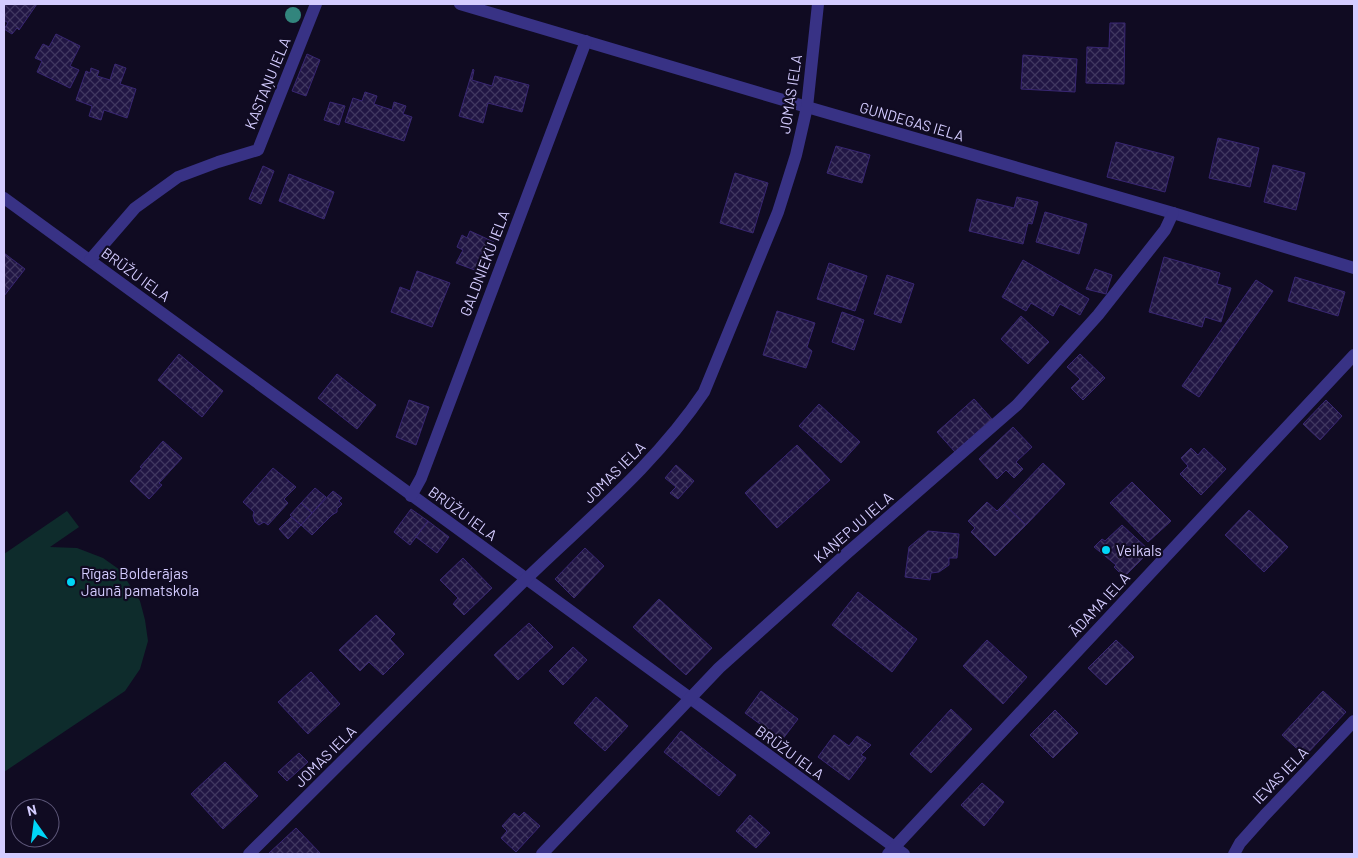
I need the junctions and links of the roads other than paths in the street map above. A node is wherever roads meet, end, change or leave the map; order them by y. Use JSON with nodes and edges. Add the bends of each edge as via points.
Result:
{"nodes":[{"id":1,"x":316,"y":4,"type":"edge"},
{"id":2,"x":460,"y":4,"type":"edge"},
{"id":3,"x":818,"y":4,"type":"edge"},
{"id":4,"x":586,"y":41,"type":"junction"},
{"id":5,"x":807,"y":107,"type":"junction"},
{"id":6,"x":4,"y":198,"type":"edge"},
{"id":7,"x":1173,"y":213,"type":"junction"},
{"id":8,"x":90,"y":260,"type":"junction"},
{"id":9,"x":1354,"y":268,"type":"edge"},
{"id":10,"x":1354,"y":355,"type":"edge"},
{"id":11,"x":411,"y":496,"type":"junction"},
{"id":12,"x":527,"y":579,"type":"junction"},
{"id":13,"x":688,"y":699,"type":"junction"},
{"id":14,"x":1354,"y":721,"type":"edge"},
{"id":15,"x":895,"y":852,"type":"edge"},
{"id":16,"x":249,"y":854,"type":"edge"},
{"id":17,"x":542,"y":854,"type":"edge"},
{"id":18,"x":1234,"y":854,"type":"edge"}],
"edges":[{"from":1,"to":8,"type":"street","name":"KASTAŅU IELA","via":[[258,150],[178,177],[134,208]]},
{"from":2,"to":4,"type":"street","name":"GUNDEGAS IELA"},
{"from":3,"to":5,"type":"street","name":"JOMAS IELA"},
{"from":4,"to":5,"type":"street","name":"GUNDEGAS IELA"},
{"from":4,"to":11,"type":"street","name":"GALDNIEKU IELA","via":[[421,478]]},
{"from":5,"to":7,"type":"street","name":"GUNDEGAS IELA"},
{"from":5,"to":12,"type":"street","name":"JOMAS IELA","via":[[778,212],[704,392],[641,471]]},
{"from":6,"to":8,"type":"street","name":"BRŪŽU IELA"},
{"from":7,"to":9,"type":"street","name":"GUNDEGAS IELA"},
{"from":7,"to":13,"type":"street","name":"KAŅEPJU IELA","via":[[1165,230],[1098,315],[1017,405],[839,560]]},
{"from":8,"to":11,"type":"street","name":"BRŪŽU IELA"},
{"from":10,"to":15,"type":"street","name":"ĀDAMA IELA"},
{"from":11,"to":12,"type":"street","name":"BRŪŽU IELA"},
{"from":12,"to":13,"type":"street","name":"BRŪŽU IELA"},
{"from":12,"to":16,"type":"street","name":"JOMAS IELA"},
{"from":13,"to":15,"type":"street","name":"BRŪŽU IELA"},
{"from":13,"to":17,"type":"street","name":"KAŅEPJU IELA"},
{"from":14,"to":18,"type":"street","name":"IEVAS IELA","via":[[1264,815]]}]}
